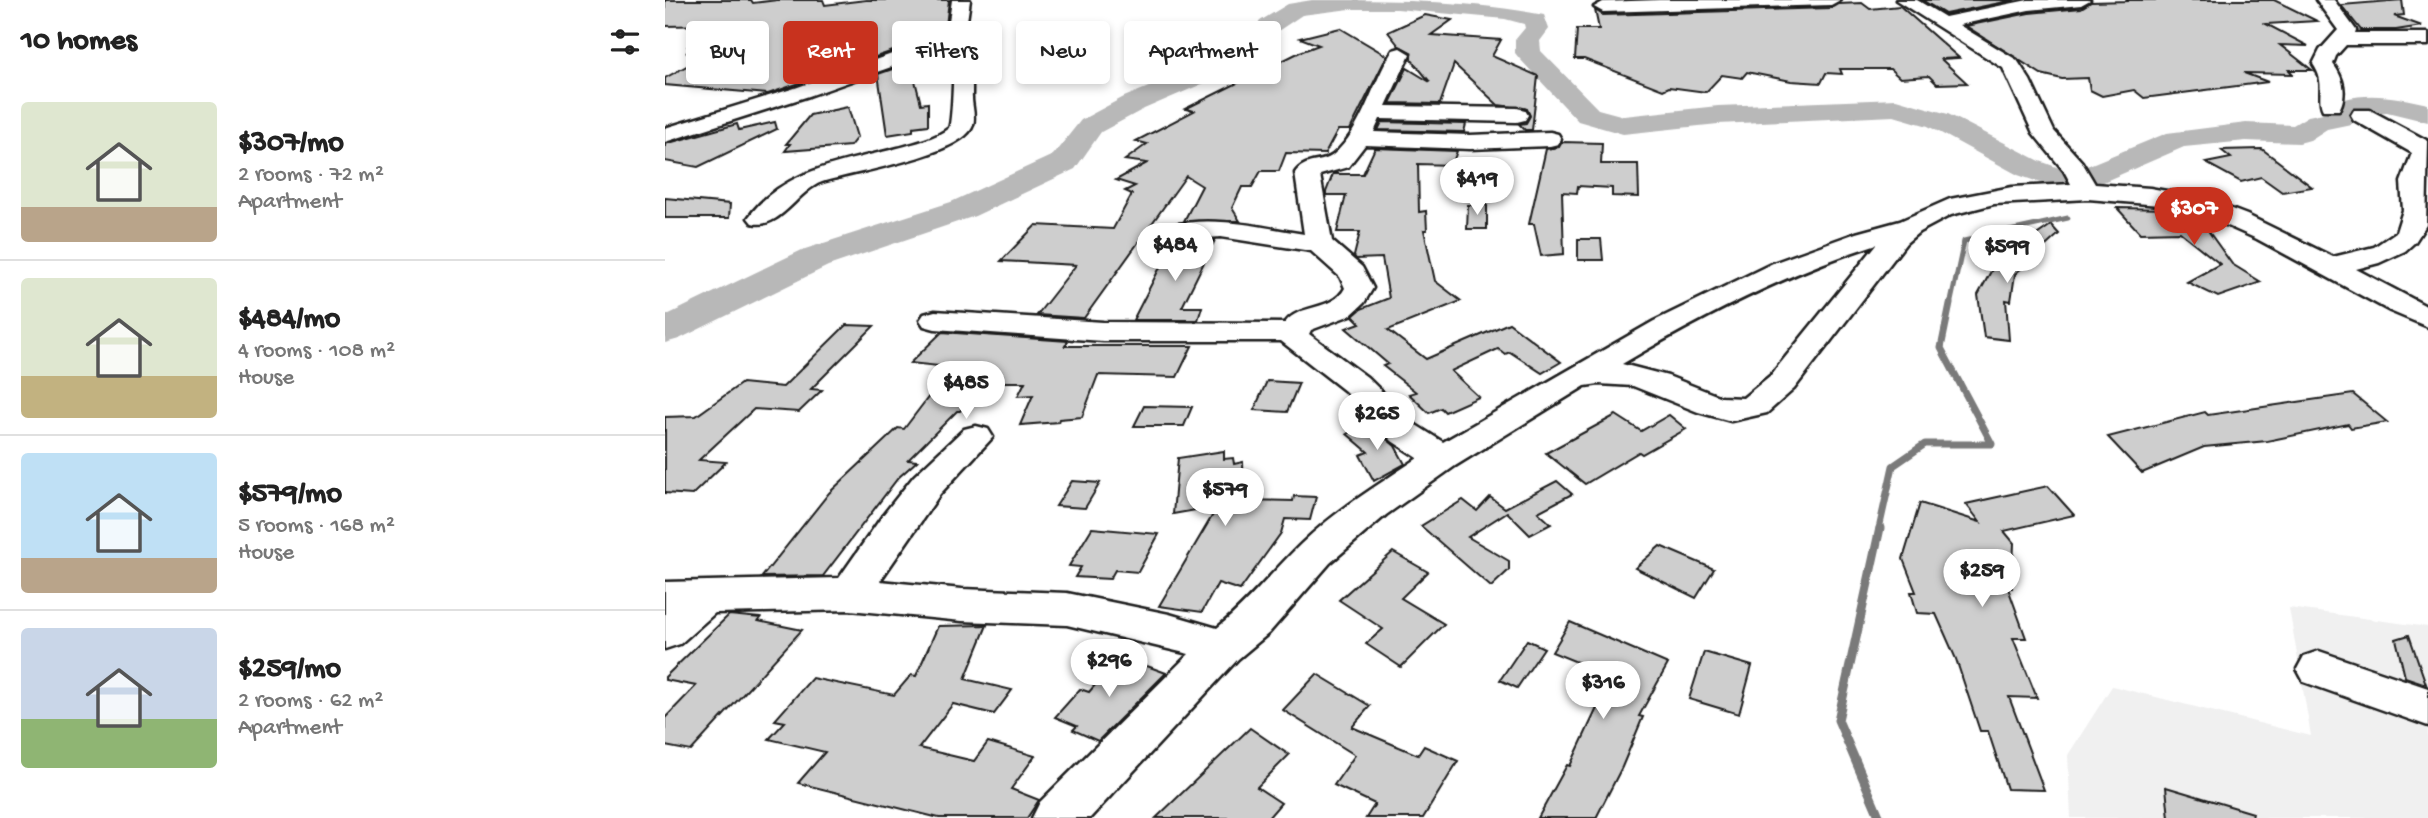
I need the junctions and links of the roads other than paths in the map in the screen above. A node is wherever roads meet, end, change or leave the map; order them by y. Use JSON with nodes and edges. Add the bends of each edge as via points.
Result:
{"nodes":[{"id":1,"x":961,"y":0,"type":"edge"},
{"id":2,"x":1831,"y":0,"type":"edge"},
{"id":3,"x":1905,"y":0,"type":"edge"},
{"id":4,"x":2081,"y":0,"type":"edge"},
{"id":5,"x":2325,"y":0,"type":"edge"},
{"id":6,"x":1603,"y":7,"type":"dead end"},
{"id":7,"x":959,"y":21,"type":"edge"},
{"id":8,"x":1946,"y":22,"type":"junction"},
{"id":9,"x":2340,"y":39,"type":"junction"},
{"id":10,"x":2428,"y":39,"type":"edge"},
{"id":11,"x":1400,"y":54,"type":"dead end"},
{"id":12,"x":892,"y":60,"type":"edge"},
{"id":13,"x":964,"y":84,"type":"edge"},
{"id":14,"x":2331,"y":105,"type":"dead end"},
{"id":15,"x":1372,"y":112,"type":"junction"},
{"id":16,"x":1517,"y":115,"type":"dead end"},
{"id":17,"x":2362,"y":115,"type":"dead end"},
{"id":18,"x":665,"y":135,"type":"edge"},
{"id":19,"x":1358,"y":138,"type":"junction"},
{"id":20,"x":1549,"y":139,"type":"dead end"},
{"id":21,"x":2426,"y":149,"type":"edge"},
{"id":22,"x":2085,"y":191,"type":"junction"},
{"id":23,"x":761,"y":218,"type":"dead end"},
{"id":24,"x":1908,"y":227,"type":"junction"},
{"id":25,"x":1178,"y":232,"type":"dead end"},
{"id":26,"x":1319,"y":244,"type":"junction"},
{"id":27,"x":2327,"y":266,"type":"junction"},
{"id":28,"x":2428,"y":318,"type":"edge"},
{"id":29,"x":935,"y":320,"type":"dead end"},
{"id":30,"x":1293,"y":332,"type":"junction"},
{"id":31,"x":1576,"y":378,"type":"junction"},
{"id":32,"x":976,"y":437,"type":"dead end"},
{"id":33,"x":1443,"y":458,"type":"junction"},
{"id":34,"x":850,"y":594,"type":"junction"},
{"id":35,"x":707,"y":596,"type":"junction"},
{"id":36,"x":665,"y":597,"type":"edge"},
{"id":37,"x":665,"y":632,"type":"edge"},
{"id":38,"x":1223,"y":647,"type":"junction"},
{"id":39,"x":2319,"y":669,"type":"dead end"},
{"id":40,"x":2428,"y":707,"type":"edge"},
{"id":41,"x":1057,"y":818,"type":"edge"}],
"edges":[{"from":1,"to":7,"type":"street"},
{"from":2,"to":6,"type":"street"},
{"from":3,"to":8,"type":"street"},
{"from":4,"to":8,"type":"street"},
{"from":5,"to":9,"type":"street","via":[[2347,30]]},
{"from":8,"to":22,"type":"street","via":[[2010,64],[2022,79],[2045,133],[2083,179]]},
{"from":9,"to":10,"type":"street"},
{"from":9,"to":14,"type":"street","via":[[2324,56],[2323,64],[2335,84]]},
{"from":11,"to":15,"type":"street"},
{"from":12,"to":18,"type":"street"},
{"from":13,"to":23,"type":"street","via":[[963,120],[960,130],[948,140],[811,178]]},
{"from":15,"to":16,"type":"street"},
{"from":15,"to":19,"type":"street"},
{"from":17,"to":21,"type":"street"},
{"from":19,"to":20,"type":"street"},
{"from":19,"to":26,"type":"street","via":[[1340,162],[1307,173]]},
{"from":21,"to":27,"type":"street","via":[[2414,176],[2416,212],[2399,242],[2382,255]]},
{"from":22,"to":24,"type":"street","via":[[1966,201]]},
{"from":22,"to":27,"type":"street","via":[[2144,195],[2209,208]]},
{"from":24,"to":31,"type":"street","via":[[1873,235],[1738,289]]},
{"from":24,"to":31,"type":"street","via":[[1759,406],[1741,411],[1720,408],[1656,382],[1616,372]]},
{"from":25,"to":26,"type":"street","via":[[1221,229]]},
{"from":26,"to":30,"type":"street","via":[[1352,273],[1359,288],[1348,305],[1304,321]]},
{"from":27,"to":28,"type":"street"},
{"from":29,"to":30,"type":"street","via":[[1041,330]]},
{"from":30,"to":33,"type":"street","via":[[1296,340],[1356,384],[1404,433]]},
{"from":31,"to":33,"type":"street"},
{"from":32,"to":34,"type":"street","via":[[926,485]]},
{"from":33,"to":38,"type":"street","via":[[1316,553],[1254,621]]},
{"from":34,"to":35,"type":"street"},
{"from":34,"to":38,"type":"street","via":[[1067,609]]},
{"from":35,"to":36,"type":"street"},
{"from":35,"to":37,"type":"street"},
{"from":38,"to":41,"type":"street"},
{"from":39,"to":40,"type":"street"}]}
